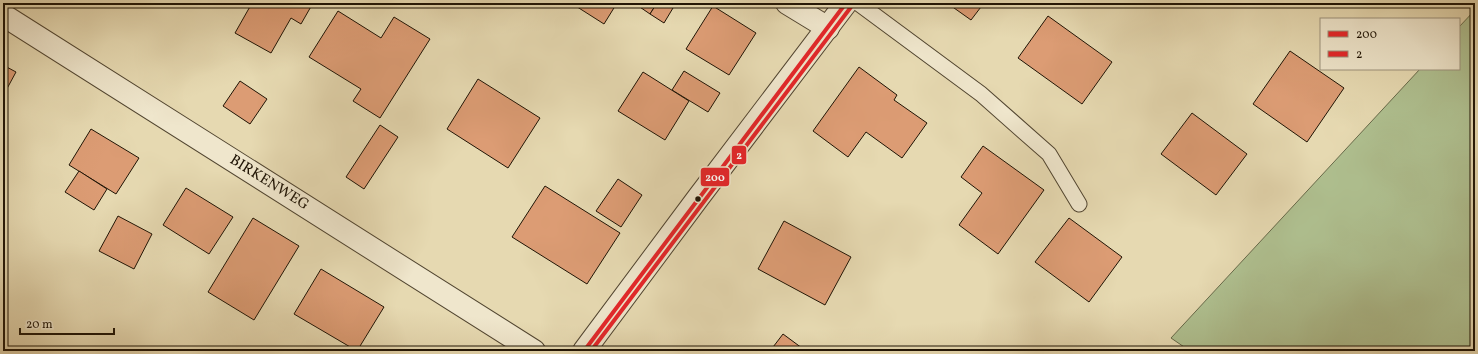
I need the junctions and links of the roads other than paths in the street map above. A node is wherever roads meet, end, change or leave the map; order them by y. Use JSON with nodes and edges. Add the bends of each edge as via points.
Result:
{"nodes":[{"id":1,"x":787,"y":3,"type":"edge"},
{"id":2,"x":846,"y":3,"type":"edge"},
{"id":3,"x":858,"y":3,"type":"edge"},
{"id":4,"x":3,"y":15,"type":"edge"},
{"id":5,"x":828,"y":28,"type":"junction"},
{"id":6,"x":1078,"y":204,"type":"dead end"},
{"id":7,"x":534,"y":351,"type":"edge"},
{"id":8,"x":584,"y":351,"type":"edge"}],
"edges":[{"from":1,"to":5,"type":"street"},
{"from":2,"to":5,"type":"street"},
{"from":3,"to":6,"type":"lane","via":[[981,94],[1049,154]]},
{"from":4,"to":7,"type":"street","name":"BIRKENWEG"},
{"from":5,"to":8,"type":"street"}]}
